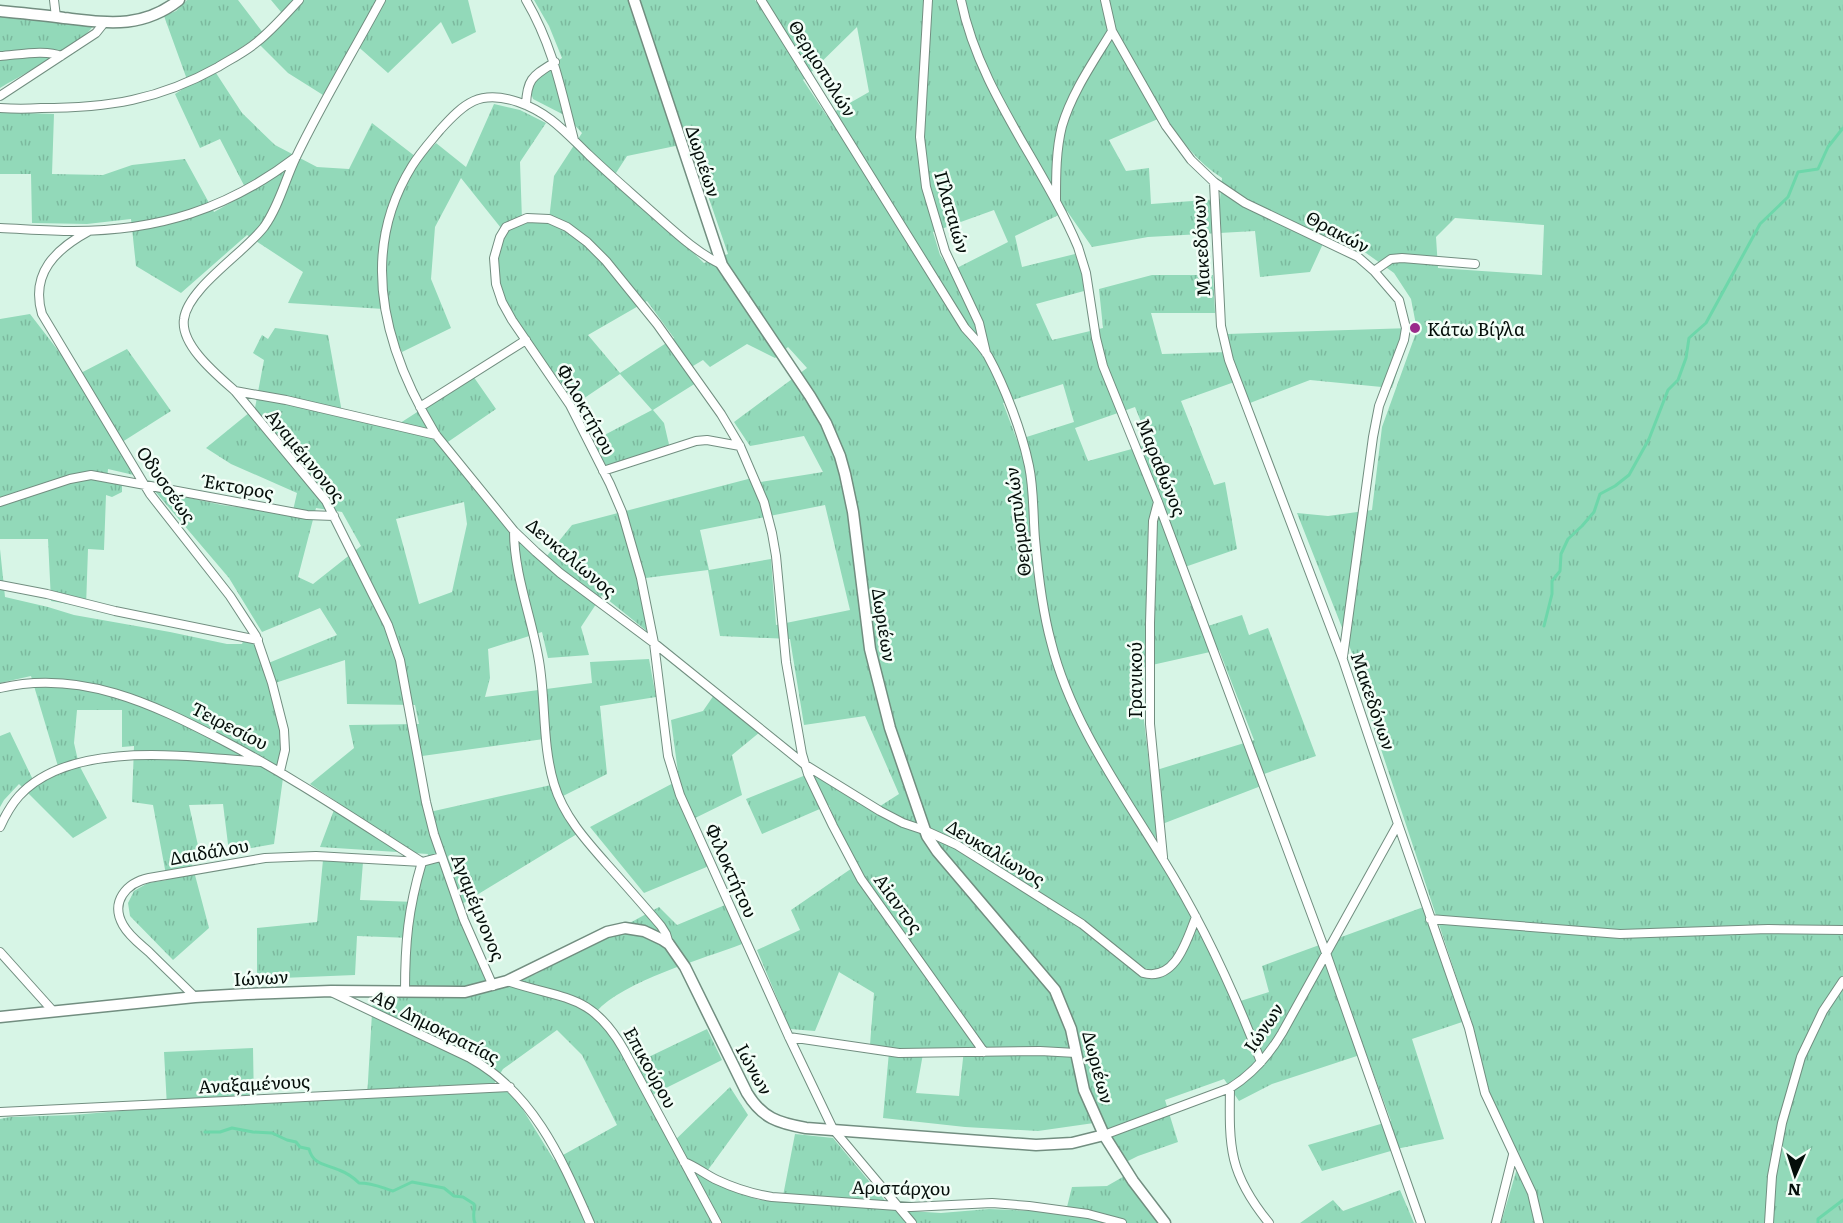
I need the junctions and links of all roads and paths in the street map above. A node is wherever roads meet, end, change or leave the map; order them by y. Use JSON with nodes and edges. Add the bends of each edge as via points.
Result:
{"nodes":[{"id":1,"x":54,"y":0,"type":"edge"},
{"id":2,"x":179,"y":0,"type":"edge"},
{"id":3,"x":299,"y":0,"type":"edge"},
{"id":4,"x":381,"y":0,"type":"edge"},
{"id":5,"x":526,"y":0,"type":"edge"},
{"id":6,"x":634,"y":0,"type":"edge"},
{"id":7,"x":761,"y":0,"type":"edge"},
{"id":8,"x":928,"y":0,"type":"edge"},
{"id":9,"x":961,"y":0,"type":"edge"},
{"id":10,"x":1105,"y":0,"type":"edge"},
{"id":11,"x":0,"y":10,"type":"edge"},
{"id":12,"x":56,"y":17,"type":"junction"},
{"id":13,"x":104,"y":23,"type":"junction"},
{"id":14,"x":1112,"y":31,"type":"junction"},
{"id":15,"x":0,"y":56,"type":"edge"},
{"id":16,"x":61,"y":56,"type":"junction"},
{"id":17,"x":555,"y":62,"type":"junction"},
{"id":18,"x":0,"y":96,"type":"edge"},
{"id":19,"x":526,"y":105,"type":"junction"},
{"id":20,"x":0,"y":108,"type":"edge"},
{"id":21,"x":574,"y":141,"type":"junction"},
{"id":22,"x":296,"y":157,"type":"junction"},
{"id":23,"x":1214,"y":182,"type":"junction"},
{"id":24,"x":1056,"y":204,"type":"junction"},
{"id":25,"x":0,"y":228,"type":"edge"},
{"id":26,"x":89,"y":231,"type":"junction"},
{"id":27,"x":1475,"y":264,"type":"dead end"},
{"id":28,"x":722,"y":265,"type":"junction"},
{"id":29,"x":1374,"y":271,"type":"junction"},
{"id":30,"x":526,"y":340,"type":"junction"},
{"id":31,"x":987,"y":355,"type":"junction"},
{"id":32,"x":235,"y":391,"type":"junction"},
{"id":33,"x":420,"y":407,"type":"junction"},
{"id":34,"x":436,"y":435,"type":"junction"},
{"id":35,"x":740,"y":446,"type":"junction"},
{"id":36,"x":603,"y":471,"type":"junction"},
{"id":37,"x":145,"y":485,"type":"junction"},
{"id":38,"x":0,"y":502,"type":"edge"},
{"id":39,"x":1158,"y":502,"type":"junction"},
{"id":40,"x":334,"y":516,"type":"junction"},
{"id":41,"x":514,"y":531,"type":"junction"},
{"id":42,"x":0,"y":585,"type":"edge"},
{"id":43,"x":258,"y":640,"type":"junction"},
{"id":44,"x":654,"y":643,"type":"junction"},
{"id":45,"x":1343,"y":660,"type":"junction"},
{"id":46,"x":0,"y":688,"type":"edge"},
{"id":47,"x":264,"y":762,"type":"junction"},
{"id":48,"x":804,"y":764,"type":"junction"},
{"id":49,"x":280,"y":771,"type":"junction"},
{"id":50,"x":1398,"y":824,"type":"junction"},
{"id":51,"x":0,"y":827,"type":"edge"},
{"id":52,"x":924,"y":830,"type":"junction"},
{"id":53,"x":441,"y":857,"type":"junction"},
{"id":54,"x":1163,"y":859,"type":"junction"},
{"id":55,"x":422,"y":862,"type":"junction"},
{"id":56,"x":1196,"y":917,"type":"junction"},
{"id":57,"x":1431,"y":919,"type":"junction"},
{"id":58,"x":1843,"y":930,"type":"edge"},
{"id":59,"x":669,"y":944,"type":"junction"},
{"id":60,"x":0,"y":952,"type":"edge"},
{"id":61,"x":1326,"y":953,"type":"junction"},
{"id":62,"x":507,"y":981,"type":"junction"},
{"id":63,"x":1843,"y":981,"type":"edge"},
{"id":64,"x":493,"y":986,"type":"junction"},
{"id":65,"x":331,"y":991,"type":"junction"},
{"id":66,"x":405,"y":992,"type":"junction"},
{"id":67,"x":195,"y":997,"type":"junction"},
{"id":68,"x":53,"y":1011,"type":"junction"},
{"id":69,"x":0,"y":1017,"type":"edge"},
{"id":70,"x":789,"y":1037,"type":"junction"},
{"id":71,"x":984,"y":1052,"type":"junction"},
{"id":72,"x":1076,"y":1053,"type":"junction"},
{"id":73,"x":1261,"y":1062,"type":"junction"},
{"id":74,"x":510,"y":1087,"type":"junction"},
{"id":75,"x":1230,"y":1088,"type":"junction"},
{"id":76,"x":0,"y":1112,"type":"edge"},
{"id":77,"x":833,"y":1129,"type":"junction"},
{"id":78,"x":1104,"y":1135,"type":"junction"},
{"id":79,"x":1513,"y":1155,"type":"junction"},
{"id":80,"x":684,"y":1162,"type":"junction"},
{"id":81,"x":897,"y":1206,"type":"junction"},
{"id":82,"x":590,"y":1223,"type":"edge"},
{"id":83,"x":717,"y":1223,"type":"edge"},
{"id":84,"x":912,"y":1223,"type":"edge"},
{"id":85,"x":1122,"y":1223,"type":"edge"},
{"id":86,"x":1165,"y":1223,"type":"edge"},
{"id":87,"x":1269,"y":1223,"type":"edge"},
{"id":88,"x":1421,"y":1223,"type":"edge"},
{"id":89,"x":1496,"y":1223,"type":"edge"},
{"id":90,"x":1539,"y":1223,"type":"edge"},
{"id":91,"x":1769,"y":1223,"type":"edge"}],
"edges":[{"from":1,"to":12,"type":"street"},
{"from":2,"to":13,"type":"street","via":[[146,18]]},
{"from":3,"to":20,"type":"street","via":[[249,48],[164,92],[109,105]]},
{"from":4,"to":22,"type":"street","name":"Αγαμέμνονος"},
{"from":5,"to":17,"type":"street"},
{"from":6,"to":28,"type":"street","name":"Δωριέων"},
{"from":7,"to":31,"type":"street","name":"Θερμοπυλών","via":[[965,328]]},
{"from":8,"to":31,"type":"street","name":"Πλαταιών","via":[[920,137],[926,187],[945,251],[979,323]]},
{"from":9,"to":24,"type":"street","name":"Μαραθώνος","via":[[981,62]]},
{"from":10,"to":14,"type":"street","name":"Θρακών"},
{"from":11,"to":12,"type":"street"},
{"from":12,"to":13,"type":"street"},
{"from":13,"to":16,"type":"street","via":[[96,33]]},
{"from":14,"to":23,"type":"street","name":"Θρακών","via":[[1172,135]]},
{"from":14,"to":24,"type":"street","via":[[1062,125]]},
{"from":15,"to":16,"type":"street"},
{"from":16,"to":18,"type":"street"},
{"from":17,"to":19,"type":"street","via":[[533,76]]},
{"from":17,"to":21,"type":"street"},
{"from":19,"to":21,"type":"street","name":"Δευκαλίωνος","via":[[549,116]]},
{"from":19,"to":33,"type":"street","name":"Δευκαλίωνος","via":[[490,97],[461,107],[418,156],[394,203],[383,252],[384,303],[394,351]]},
{"from":21,"to":28,"type":"street","name":"Δευκαλίωνος","via":[[693,248]]},
{"from":22,"to":26,"type":"street","via":[[262,182],[205,210],[157,222]]},
{"from":22,"to":32,"type":"street","name":"Αγαμέμνονος","via":[[268,221],[195,294],[185,313],[184,330],[189,343]]},
{"from":23,"to":29,"type":"street","name":"Θρακών","via":[[1245,203],[1358,257]]},
{"from":23,"to":45,"type":"street","name":"Μακεδόνων","via":[[1221,326],[1229,360]]},
{"from":24,"to":39,"type":"street","name":"Μαραθώνος","via":[[1083,261],[1100,356]]},
{"from":25,"to":26,"type":"street"},
{"from":26,"to":37,"type":"street","name":"Οδυσσέως","via":[[62,248],[50,263],[40,284],[40,306]]},
{"from":27,"to":29,"type":"street","via":[[1402,258],[1391,259]]},
{"from":28,"to":52,"type":"street","name":"Δωριέων","via":[[810,396],[840,456],[853,512],[870,649],[887,718]]},
{"from":29,"to":45,"type":"street","name":"Θρακών","via":[[1400,300],[1406,328],[1372,437]]},
{"from":30,"to":33,"type":"street"},
{"from":30,"to":35,"type":"street","name":"Φιλοκτήτου","via":[[498,293],[494,258],[506,227],[527,218],[542,217],[578,234],[618,274],[715,405]]},
{"from":30,"to":36,"type":"street","name":"Φιλοκτήτου","via":[[570,405]]},
{"from":31,"to":54,"type":"street","name":"Θερμοπυλών","via":[[1029,467],[1044,608],[1057,667],[1086,732]]},
{"from":32,"to":34,"type":"street"},
{"from":32,"to":40,"type":"street","name":"Αγαμέμνονος","via":[[318,490]]},
{"from":33,"to":34,"type":"street","name":"Δευκαλίωνος"},
{"from":34,"to":41,"type":"street","name":"Δευκαλίωνος"},
{"from":35,"to":36,"type":"street","via":[[696,441]]},
{"from":35,"to":48,"type":"street","name":"Φιλοκτήτου","via":[[764,502],[772,533],[784,643]]},
{"from":36,"to":44,"type":"street","name":"Φιλοκτήτου","via":[[622,512]]},
{"from":37,"to":38,"type":"street","name":"Έκτορος","via":[[87,476]]},
{"from":37,"to":40,"type":"street","name":"Έκτορος","via":[[307,515]]},
{"from":37,"to":43,"type":"street","name":"Οδυσσέως","via":[[240,608]]},
{"from":39,"to":54,"type":"street","name":"Γρανικού","via":[[1149,673]]},
{"from":39,"to":61,"type":"street","name":"Μαραθώνος"},
{"from":40,"to":53,"type":"street","name":"Αγαμέμνονος","via":[[384,615],[398,654],[426,802]]},
{"from":41,"to":44,"type":"street","name":"Δευκαλίωνος","via":[[560,573]]},
{"from":41,"to":59,"type":"street","via":[[515,553],[539,661],[554,784],[574,824],[661,926]]},
{"from":42,"to":43,"type":"street"},
{"from":43,"to":49,"type":"street","name":"Οδυσσέως","via":[[284,730]]},
{"from":44,"to":48,"type":"street","name":"Δευκαλίωνος"},
{"from":44,"to":70,"type":"street","name":"Φιλοκτήτου","via":[[668,756],[676,785]]},
{"from":45,"to":50,"type":"street","name":"Μακεδόνων"},
{"from":46,"to":47,"type":"street","name":"Τειρεσίου","via":[[46,682],[103,689],[180,718]]},
{"from":47,"to":49,"type":"street","name":"Τειρεσίου"},
{"from":47,"to":51,"type":"street","via":[[150,754],[87,762],[34,782],[13,803]]},
{"from":48,"to":52,"type":"street","name":"Δευκαλίωνος","via":[[880,811]]},
{"from":48,"to":71,"type":"street","name":"Aiαντος","via":[[861,879]]},
{"from":49,"to":55,"type":"street","name":"Τειρεσίου"},
{"from":50,"to":57,"type":"street","name":"Μακεδόνων"},
{"from":50,"to":61,"type":"street","name":"Ιώνων"},
{"from":52,"to":56,"type":"street","name":"Δευκαλίωνος","via":[[957,845],[1082,924],[1143,973],[1161,972],[1174,963]]},
{"from":52,"to":72,"type":"street","name":"Δωριέων","via":[[937,851],[1052,985],[1068,1020]]},
{"from":53,"to":55,"type":"street","name":"Δαιδάλου"},
{"from":53,"to":64,"type":"street","name":"Αγαμέμνονος"},
{"from":54,"to":56,"type":"street","name":"Θερμοπυλών"},
{"from":55,"to":66,"type":"street","via":[[408,916]]},
{"from":55,"to":67,"type":"street","name":"Δαιδάλου","via":[[316,856],[265,858],[149,878],[130,885],[119,903],[124,926]]},
{"from":56,"to":73,"type":"street","name":"Θερμοπυλών","via":[[1240,1007]]},
{"from":57,"to":58,"type":"street","via":[[1620,934]]},
{"from":57,"to":79,"type":"street","name":"Μακεδόνων","via":[[1469,1028],[1485,1093]]},
{"from":59,"to":62,"type":"street","name":"Ιώνων","via":[[644,931],[615,929]]},
{"from":59,"to":77,"type":"street","name":"Ιώνων","via":[[685,967],[758,1109],[783,1123]]},
{"from":60,"to":68,"type":"street"},
{"from":61,"to":73,"type":"street","name":"Ιώνων"},
{"from":61,"to":88,"type":"street","name":"Μαραθώνος"},
{"from":62,"to":64,"type":"street","name":"Ιώνων"},
{"from":62,"to":80,"type":"street","name":"Επικούρου","via":[[576,1001],[603,1020],[615,1034]]},
{"from":63,"to":91,"type":"street","via":[[1822,1011],[1802,1057],[1782,1123],[1772,1176]]},
{"from":64,"to":66,"type":"street","name":"Ιώνων","via":[[454,993]]},
{"from":65,"to":66,"type":"street","name":"Ιώνων"},
{"from":65,"to":67,"type":"street","name":"Ιώνων"},
{"from":65,"to":74,"type":"street","name":"Αθ. Δημοκρατίας","via":[[476,1061]]},
{"from":67,"to":68,"type":"street","name":"Ιώνων"},
{"from":68,"to":69,"type":"street","name":"Ιώνων"},
{"from":70,"to":71,"type":"street","via":[[899,1053]]},
{"from":70,"to":77,"type":"street","name":"Φιλοκτήτου"},
{"from":71,"to":72,"type":"street"},
{"from":72,"to":78,"type":"street","name":"Δωριέων","via":[[1084,1090]]},
{"from":73,"to":75,"type":"street","name":"Ιώνων"},
{"from":74,"to":76,"type":"street","name":"Αναξαμένους"},
{"from":74,"to":82,"type":"street","name":"Αθ. Δημοκρατίας","via":[[555,1146]]},
{"from":75,"to":78,"type":"street","name":"Ιώνων"},
{"from":75,"to":87,"type":"street","via":[[1230,1140],[1237,1171]]},
{"from":77,"to":78,"type":"street","name":"Ιώνων","via":[[1036,1145],[1066,1144]]},
{"from":77,"to":81,"type":"street","name":"Φιλοκτήτου"},
{"from":78,"to":86,"type":"street","name":"Δωριέων"},
{"from":79,"to":89,"type":"street"},
{"from":79,"to":90,"type":"street","name":"Μακεδόνων","via":[[1532,1193]]},
{"from":80,"to":81,"type":"street","name":"Αριστάρχου","via":[[718,1181],[762,1195]]},
{"from":80,"to":83,"type":"street","name":"Επικούρου"},
{"from":81,"to":84,"type":"street","name":"Φιλοκτήτου"},
{"from":81,"to":85,"type":"street","name":"Αριστάρχου","via":[[1019,1205],[1088,1214]]}]}
